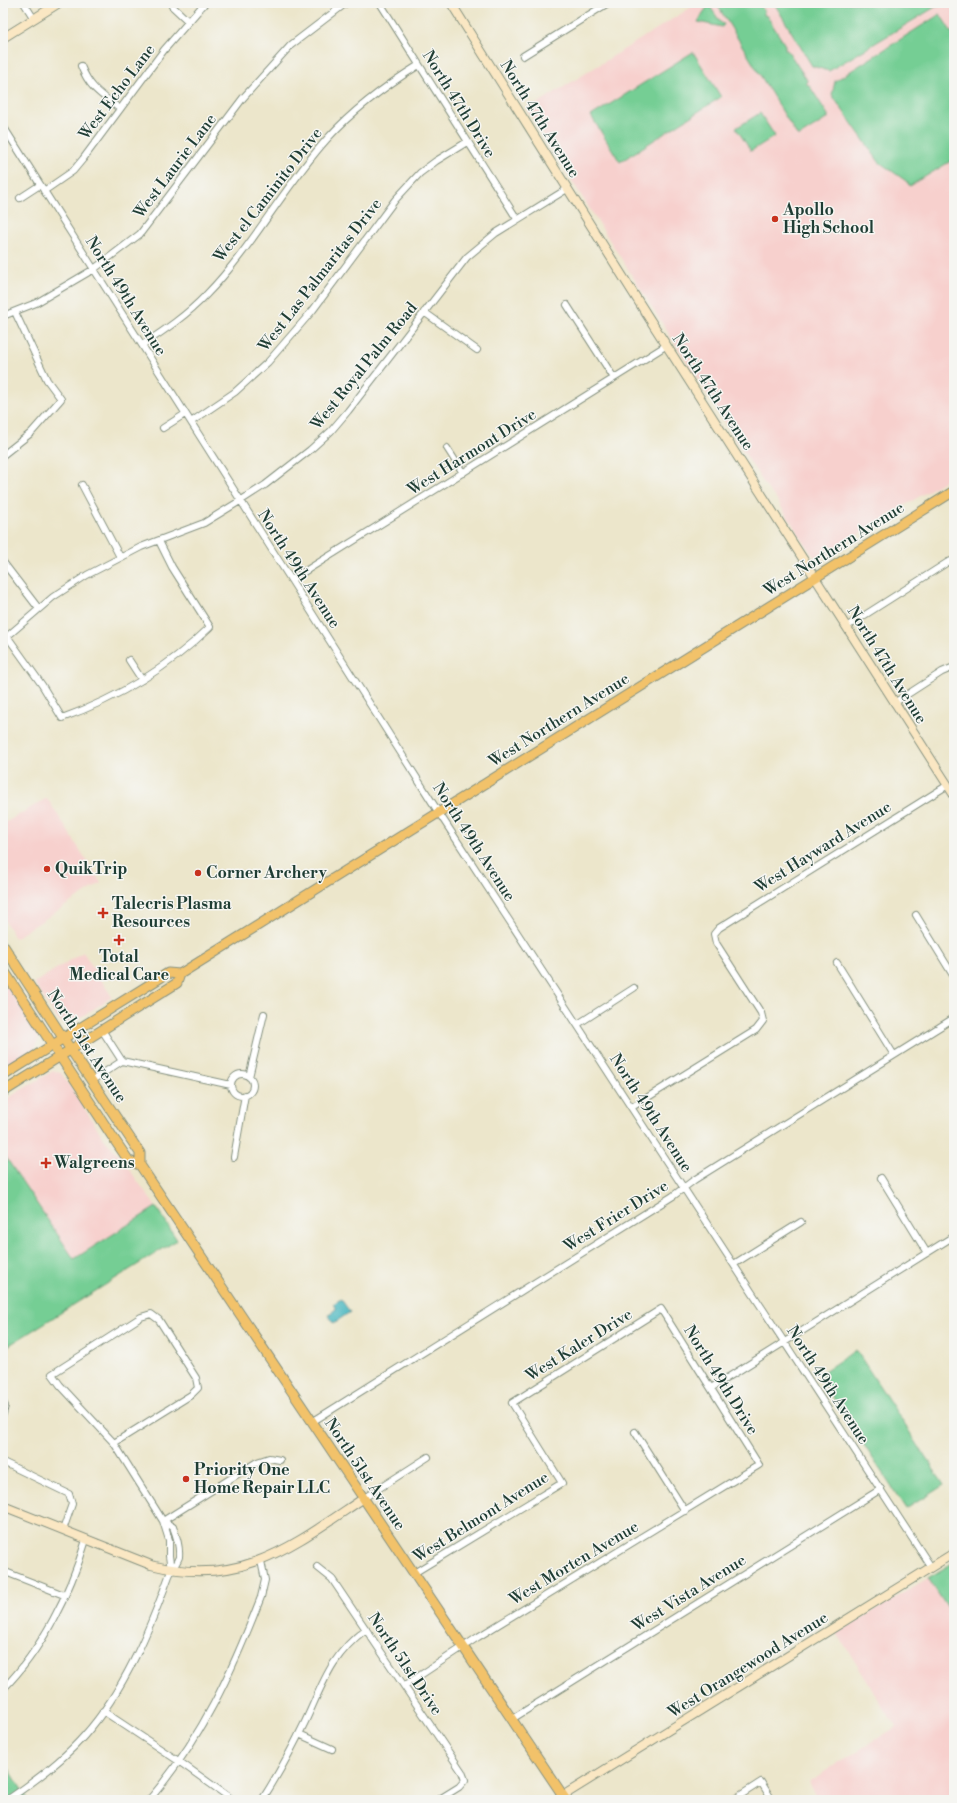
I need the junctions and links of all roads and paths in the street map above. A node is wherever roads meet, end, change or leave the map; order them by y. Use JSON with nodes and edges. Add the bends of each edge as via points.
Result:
{"nodes":[{"id":1,"x":24,"y":3,"type":"edge"},
{"id":2,"x":59,"y":3,"type":"edge"},
{"id":3,"x":205,"y":3,"type":"edge"},
{"id":4,"x":346,"y":3,"type":"edge"},
{"id":5,"x":380,"y":3,"type":"edge"},
{"id":6,"x":451,"y":3,"type":"edge"},
{"id":7,"x":608,"y":3,"type":"edge"},
{"id":8,"x":172,"y":6,"type":"dead end"},
{"id":9,"x":34,"y":19,"type":"junction"},
{"id":10,"x":188,"y":21,"type":"junction"},
{"id":11,"x":3,"y":38,"type":"edge"},
{"id":12,"x":523,"y":56,"type":"dead end"},
{"id":13,"x":419,"y":65,"type":"junction"},
{"id":14,"x":81,"y":66,"type":"dead end"},
{"id":15,"x":120,"y":109,"type":"junction"},
{"id":16,"x":3,"y":126,"type":"edge"},
{"id":17,"x":468,"y":142,"type":"junction"},
{"id":18,"x":40,"y":185,"type":"junction"},
{"id":19,"x":567,"y":189,"type":"junction"},
{"id":20,"x":44,"y":191,"type":"junction"},
{"id":21,"x":20,"y":198,"type":"dead end"},
{"id":22,"x":517,"y":219,"type":"junction"},
{"id":23,"x":94,"y":269,"type":"junction"},
{"id":24,"x":567,"y":305,"type":"dead end"},
{"id":25,"x":15,"y":312,"type":"junction"},
{"id":26,"x":424,"y":312,"type":"junction"},
{"id":27,"x":3,"y":316,"type":"edge"},
{"id":28,"x":142,"y":345,"type":"junction"},
{"id":29,"x":666,"y":345,"type":"junction"},
{"id":30,"x":477,"y":350,"type":"dead end"},
{"id":31,"x":614,"y":378,"type":"junction"},
{"id":32,"x":185,"y":414,"type":"junction"},
{"id":33,"x":191,"y":422,"type":"junction"},
{"id":34,"x":163,"y":428,"type":"dead end"},
{"id":35,"x":447,"y":448,"type":"dead end"},
{"id":36,"x":3,"y":455,"type":"edge"},
{"id":37,"x":463,"y":473,"type":"junction"},
{"id":38,"x":82,"y":485,"type":"dead end"},
{"id":39,"x":954,"y":491,"type":"edge"},
{"id":40,"x":240,"y":501,"type":"junction"},
{"id":41,"x":159,"y":541,"type":"junction"},
{"id":42,"x":120,"y":557,"type":"junction"},
{"id":43,"x":954,"y":560,"type":"edge"},
{"id":44,"x":3,"y":562,"type":"edge"},
{"id":45,"x":815,"y":579,"type":"junction"},
{"id":46,"x":291,"y":580,"type":"junction"},
{"id":47,"x":39,"y":609,"type":"junction"},
{"id":48,"x":846,"y":627,"type":"junction"},
{"id":49,"x":5,"y":638,"type":"edge"},
{"id":50,"x":129,"y":660,"type":"dead end"},
{"id":51,"x":954,"y":667,"type":"edge"},
{"id":52,"x":142,"y":680,"type":"junction"},
{"id":53,"x":894,"y":702,"type":"junction"},
{"id":54,"x":952,"y":790,"type":"edge"},
{"id":55,"x":439,"y":813,"type":"junction"},
{"id":56,"x":916,"y":915,"type":"dead end"},
{"id":57,"x":3,"y":945,"type":"edge"},
{"id":58,"x":837,"y":963,"type":"dead end"},
{"id":59,"x":3,"y":969,"type":"edge"},
{"id":60,"x":180,"y":974,"type":"junction"},
{"id":61,"x":954,"y":977,"type":"edge"},
{"id":62,"x":634,"y":988,"type":"dead end"},
{"id":63,"x":264,"y":1014,"type":"dead end"},
{"id":64,"x":954,"y":1018,"type":"edge"},
{"id":65,"x":578,"y":1024,"type":"junction"},
{"id":66,"x":102,"y":1030,"type":"junction"},
{"id":67,"x":63,"y":1039,"type":"junction"},
{"id":68,"x":52,"y":1045,"type":"junction"},
{"id":69,"x":71,"y":1050,"type":"junction"},
{"id":70,"x":894,"y":1055,"type":"junction"},
{"id":71,"x":60,"y":1057,"type":"junction"},
{"id":72,"x":122,"y":1061,"type":"junction"},
{"id":73,"x":3,"y":1076,"type":"edge"},
{"id":74,"x":249,"y":1077,"type":"junction"},
{"id":75,"x":91,"y":1081,"type":"junction"},
{"id":76,"x":231,"y":1085,"type":"junction"},
{"id":77,"x":3,"y":1092,"type":"edge"},
{"id":78,"x":245,"y":1095,"type":"junction"},
{"id":79,"x":632,"y":1107,"type":"junction"},
{"id":80,"x":234,"y":1157,"type":"dead end"},
{"id":81,"x":140,"y":1165,"type":"junction"},
{"id":82,"x":880,"y":1178,"type":"dead end"},
{"id":83,"x":684,"y":1187,"type":"junction"},
{"id":84,"x":801,"y":1222,"type":"dead end"},
{"id":85,"x":954,"y":1236,"type":"edge"},
{"id":86,"x":927,"y":1253,"type":"junction"},
{"id":87,"x":734,"y":1264,"type":"junction"},
{"id":88,"x":661,"y":1309,"type":"joint"},
{"id":89,"x":785,"y":1342,"type":"junction"},
{"id":90,"x":711,"y":1388,"type":"junction"},
{"id":91,"x":3,"y":1402,"type":"edge"},
{"id":92,"x":3,"y":1414,"type":"edge"},
{"id":93,"x":312,"y":1422,"type":"junction"},
{"id":94,"x":635,"y":1432,"type":"dead end"},
{"id":95,"x":114,"y":1443,"type":"junction"},
{"id":96,"x":428,"y":1457,"type":"dead end"},
{"id":97,"x":280,"y":1460,"type":"dead end"},
{"id":98,"x":3,"y":1462,"type":"edge"},
{"id":99,"x":759,"y":1465,"type":"joint"},
{"id":100,"x":562,"y":1483,"type":"joint"},
{"id":101,"x":881,"y":1489,"type":"junction"},
{"id":102,"x":364,"y":1498,"type":"junction"},
{"id":103,"x":3,"y":1506,"type":"edge"},
{"id":104,"x":685,"y":1511,"type":"junction"},
{"id":105,"x":163,"y":1521,"type":"junction"},
{"id":106,"x":62,"y":1530,"type":"junction"},
{"id":107,"x":86,"y":1540,"type":"junction"},
{"id":108,"x":954,"y":1553,"type":"edge"},
{"id":109,"x":261,"y":1560,"type":"junction"},
{"id":110,"x":317,"y":1567,"type":"dead end"},
{"id":111,"x":931,"y":1567,"type":"junction"},
{"id":112,"x":171,"y":1570,"type":"junction"},
{"id":113,"x":3,"y":1571,"type":"edge"},
{"id":114,"x":414,"y":1573,"type":"junction"},
{"id":115,"x":64,"y":1595,"type":"junction"},
{"id":116,"x":366,"y":1629,"type":"junction"},
{"id":117,"x":463,"y":1647,"type":"junction"},
{"id":118,"x":404,"y":1686,"type":"junction"},
{"id":119,"x":3,"y":1689,"type":"edge"},
{"id":120,"x":103,"y":1712,"type":"junction"},
{"id":121,"x":512,"y":1719,"type":"junction"},
{"id":122,"x":299,"y":1734,"type":"junction"},
{"id":123,"x":332,"y":1750,"type":"dead end"},
{"id":124,"x":180,"y":1762,"type":"junction"},
{"id":125,"x":562,"y":1798,"type":"edge"},
{"id":126,"x":7,"y":1800,"type":"edge"},
{"id":127,"x":149,"y":1800,"type":"edge"},
{"id":128,"x":233,"y":1800,"type":"edge"},
{"id":129,"x":262,"y":1800,"type":"edge"},
{"id":130,"x":438,"y":1800,"type":"edge"},
{"id":131,"x":733,"y":1800,"type":"edge"},
{"id":132,"x":772,"y":1800,"type":"edge"}],
"edges":[{"from":1,"to":9,"type":"street"},
{"from":2,"to":9,"type":"street"},
{"from":3,"to":10,"type":"street","name":"West Echo Lane"},
{"from":4,"to":23,"type":"street","name":"West Laurie Lane","via":[[308,31],[274,64],[242,98],[140,234]]},
{"from":5,"to":13,"type":"street","name":"North 47th Drive"},
{"from":6,"to":19,"type":"street","name":"North 47th Avenue"},
{"from":7,"to":12,"type":"street"},
{"from":8,"to":10,"type":"street"},
{"from":9,"to":11,"type":"street"},
{"from":10,"to":15,"type":"street","name":"West Echo Lane"},
{"from":13,"to":17,"type":"street","name":"North 47th Drive"},
{"from":13,"to":28,"type":"street","name":"West el Caminito Drive","via":[[380,89],[341,124],[314,154],[207,294],[175,323]]},
{"from":14,"to":15,"type":"street","via":[[87,80]]},
{"from":15,"to":20,"type":"street","name":"West Echo Lane","via":[[73,171]]},
{"from":16,"to":18,"type":"street","name":"North 49th Avenue"},
{"from":17,"to":22,"type":"street","name":"North 47th Drive"},
{"from":17,"to":33,"type":"street","name":"West Las Palmaritas Drive","via":[[436,161],[395,200],[313,310],[268,362],[235,392]]},
{"from":18,"to":20,"type":"street","name":"North 49th Avenue"},
{"from":18,"to":21,"type":"street"},
{"from":19,"to":22,"type":"street","name":"West Royal Palm Road"},
{"from":19,"to":29,"type":"street","name":"North 47th Avenue"},
{"from":20,"to":23,"type":"street","name":"North 49th Avenue"},
{"from":22,"to":26,"type":"street","name":"West Royal Palm Road","via":[[467,257]]},
{"from":23,"to":25,"type":"street","name":"West Laurie Lane"},
{"from":23,"to":28,"type":"street","name":"North 49th Avenue"},
{"from":24,"to":31,"type":"street"},
{"from":25,"to":27,"type":"street","name":"West Laurie Lane"},
{"from":25,"to":36,"type":"street","via":[[47,380],[60,399],[31,432]]},
{"from":26,"to":30,"type":"street"},
{"from":26,"to":40,"type":"street","name":"West Royal Palm Road","via":[[388,362],[331,431],[286,469]]},
{"from":28,"to":32,"type":"street","name":"North 49th Avenue"},
{"from":29,"to":31,"type":"street","name":"West Harmont Drive"},
{"from":29,"to":45,"type":"street","name":"North 47th Avenue"},
{"from":31,"to":37,"type":"street","name":"West Harmont Drive"},
{"from":32,"to":33,"type":"street","name":"North 49th Avenue"},
{"from":32,"to":34,"type":"street"},
{"from":33,"to":40,"type":"street","name":"North 49th Avenue"},
{"from":35,"to":37,"type":"street"},
{"from":37,"to":46,"type":"street","name":"West Harmont Drive"},
{"from":38,"to":42,"type":"street"},
{"from":39,"to":45,"type":"main road","name":"West Northern Avenue"},
{"from":40,"to":41,"type":"street","name":"West Royal Palm Road","via":[[204,523]]},
{"from":40,"to":46,"type":"street","name":"North 49th Avenue"},
{"from":41,"to":42,"type":"street","name":"West Royal Palm Road"},
{"from":41,"to":52,"type":"street","via":[[172,567],[210,627]]},
{"from":42,"to":47,"type":"street","name":"West Royal Palm Road","via":[[70,585]]},
{"from":43,"to":48,"type":"street"},
{"from":44,"to":47,"type":"street"},
{"from":45,"to":48,"type":"street","name":"North 47th Avenue"},
{"from":45,"to":55,"type":"main road","name":"West Northern Avenue"},
{"from":46,"to":55,"type":"street","name":"North 49th Avenue"},
{"from":47,"to":49,"type":"street","name":"West Royal Palm Road"},
{"from":48,"to":53,"type":"street","name":"North 47th Avenue"},
{"from":49,"to":52,"type":"street","via":[[42,685],[62,718],[106,701]]},
{"from":50,"to":52,"type":"street"},
{"from":51,"to":53,"type":"street"},
{"from":53,"to":54,"type":"street","name":"North 47th Avenue"},
{"from":54,"to":79,"type":"street","name":"West Hayward Avenue","via":[[719,928],[714,934],[716,943],[761,1013],[764,1022],[756,1030]]},
{"from":55,"to":60,"type":"main road","name":"West Northern Avenue"},
{"from":55,"to":65,"type":"street","name":"North 49th Avenue"},
{"from":56,"to":61,"type":"street"},
{"from":57,"to":67,"type":"main road","name":"North 51st Avenue"},
{"from":58,"to":70,"type":"street"},
{"from":59,"to":68,"type":"main road","name":"North 51st Avenue"},
{"from":60,"to":66,"type":"main road","name":"West Northern Avenue","via":[[177,983]]},
{"from":60,"to":67,"type":"main road","name":"West Northern Avenue","via":[[168,973]]},
{"from":62,"to":65,"type":"street"},
{"from":63,"to":74,"type":"street"},
{"from":64,"to":70,"type":"street","name":"West Frier Drive"},
{"from":65,"to":79,"type":"street","name":"North 49th Avenue"},
{"from":66,"to":69,"type":"main road","name":"West Northern Avenue"},
{"from":66,"to":72,"type":"street"},
{"from":67,"to":68,"type":"main road","name":"West Northern Avenue"},
{"from":67,"to":69,"type":"main road","name":"North 51st Avenue"},
{"from":68,"to":71,"type":"main road","name":"North 51st Avenue"},
{"from":68,"to":73,"type":"main road","name":"West Northern Avenue"},
{"from":69,"to":71,"type":"main road","name":"West Northern Avenue"},
{"from":69,"to":75,"type":"main road","name":"North 51st Avenue"},
{"from":70,"to":83,"type":"street","name":"West Frier Drive"},
{"from":71,"to":77,"type":"main road","name":"West Northern Avenue"},
{"from":71,"to":81,"type":"main road","name":"North 51st Avenue","via":[[129,1161]]},
{"from":72,"to":75,"type":"street"},
{"from":72,"to":76,"type":"street"},
{"from":74,"to":76,"type":"street","via":[[239,1074],[233,1078]]},
{"from":74,"to":78,"type":"street","via":[[252,1080],[252,1087]]},
{"from":75,"to":81,"type":"main road","name":"North 51st Avenue","via":[[140,1153]]},
{"from":76,"to":78,"type":"street","via":[[235,1094]]},
{"from":78,"to":80,"type":"street"},
{"from":79,"to":83,"type":"street","name":"North 49th Avenue"},
{"from":81,"to":93,"type":"main road","name":"North 51st Avenue"},
{"from":82,"to":86,"type":"street"},
{"from":83,"to":87,"type":"street","name":"North 49th Avenue"},
{"from":83,"to":93,"type":"street","name":"West Frier Drive"},
{"from":84,"to":87,"type":"street"},
{"from":85,"to":86,"type":"street"},
{"from":86,"to":89,"type":"street"},
{"from":87,"to":89,"type":"street","name":"North 49th Avenue"},
{"from":88,"to":90,"type":"street","name":"North 49th Drive"},
{"from":88,"to":100,"type":"street","name":"West Kaler Drive","via":[[512,1403]]},
{"from":89,"to":90,"type":"street"},
{"from":89,"to":101,"type":"street","name":"North 49th Avenue"},
{"from":90,"to":99,"type":"street","name":"North 49th Drive"},
{"from":91,"to":92,"type":"street"},
{"from":93,"to":102,"type":"main road","name":"North 51st Avenue"},
{"from":94,"to":104,"type":"street"},
{"from":95,"to":95,"type":"street","via":[[60,1386],[52,1374],[141,1317],[151,1314],[159,1320],[196,1378],[198,1388],[191,1395]]},
{"from":95,"to":105,"type":"street"},
{"from":96,"to":102,"type":"street"},
{"from":97,"to":105,"type":"street","via":[[268,1458],[257,1462]]},
{"from":98,"to":106,"type":"street","via":[[69,1494],[72,1504]]},
{"from":99,"to":104,"type":"street","name":"West Morten Avenue"},
{"from":100,"to":114,"type":"street","name":"West Belmont Avenue"},
{"from":101,"to":111,"type":"street","name":"North 49th Avenue"},
{"from":101,"to":121,"type":"street","name":"West Vista Avenue"},
{"from":102,"to":109,"type":"street","via":[[292,1546]]},
{"from":102,"to":114,"type":"main road","name":"North 51st Avenue"},
{"from":103,"to":106,"type":"street"},
{"from":104,"to":117,"type":"street","name":"West Morten Avenue"},
{"from":105,"to":112,"type":"street","via":[[169,1540],[168,1556]]},
{"from":105,"to":112,"type":"street","via":[[173,1527],[179,1545],[178,1559]]},
{"from":106,"to":107,"type":"street"},
{"from":107,"to":112,"type":"street"},
{"from":107,"to":115,"type":"street"},
{"from":108,"to":111,"type":"street","name":"West Orangewood Avenue"},
{"from":109,"to":112,"type":"street","via":[[221,1570]]},
{"from":109,"to":124,"type":"street","via":[[264,1588],[253,1618],[210,1713]]},
{"from":110,"to":116,"type":"street","name":"North 51st Drive","via":[[332,1579]]},
{"from":111,"to":125,"type":"street","name":"West Orangewood Avenue"},
{"from":112,"to":120,"type":"street","via":[[137,1652]]},
{"from":113,"to":115,"type":"street"},
{"from":114,"to":117,"type":"main road","name":"North 51st Avenue"},
{"from":115,"to":119,"type":"street","via":[[29,1661]]},
{"from":116,"to":118,"type":"street","name":"North 51st Drive"},
{"from":116,"to":122,"type":"street","via":[[347,1645],[335,1660]]},
{"from":117,"to":118,"type":"street","name":"West Morten Avenue"},
{"from":117,"to":121,"type":"main road","name":"North 51st Avenue"},
{"from":118,"to":130,"type":"street","name":"North 51st Drive","via":[[465,1780],[459,1787]]},
{"from":120,"to":124,"type":"street"},
{"from":120,"to":126,"type":"street","via":[[84,1736],[56,1763]]},
{"from":121,"to":125,"type":"main road","name":"North 51st Avenue"},
{"from":122,"to":123,"type":"street"},
{"from":122,"to":129,"type":"street"},
{"from":124,"to":127,"type":"street"},
{"from":124,"to":128,"type":"street"},
{"from":131,"to":132,"type":"street","via":[[761,1782]]}]}
